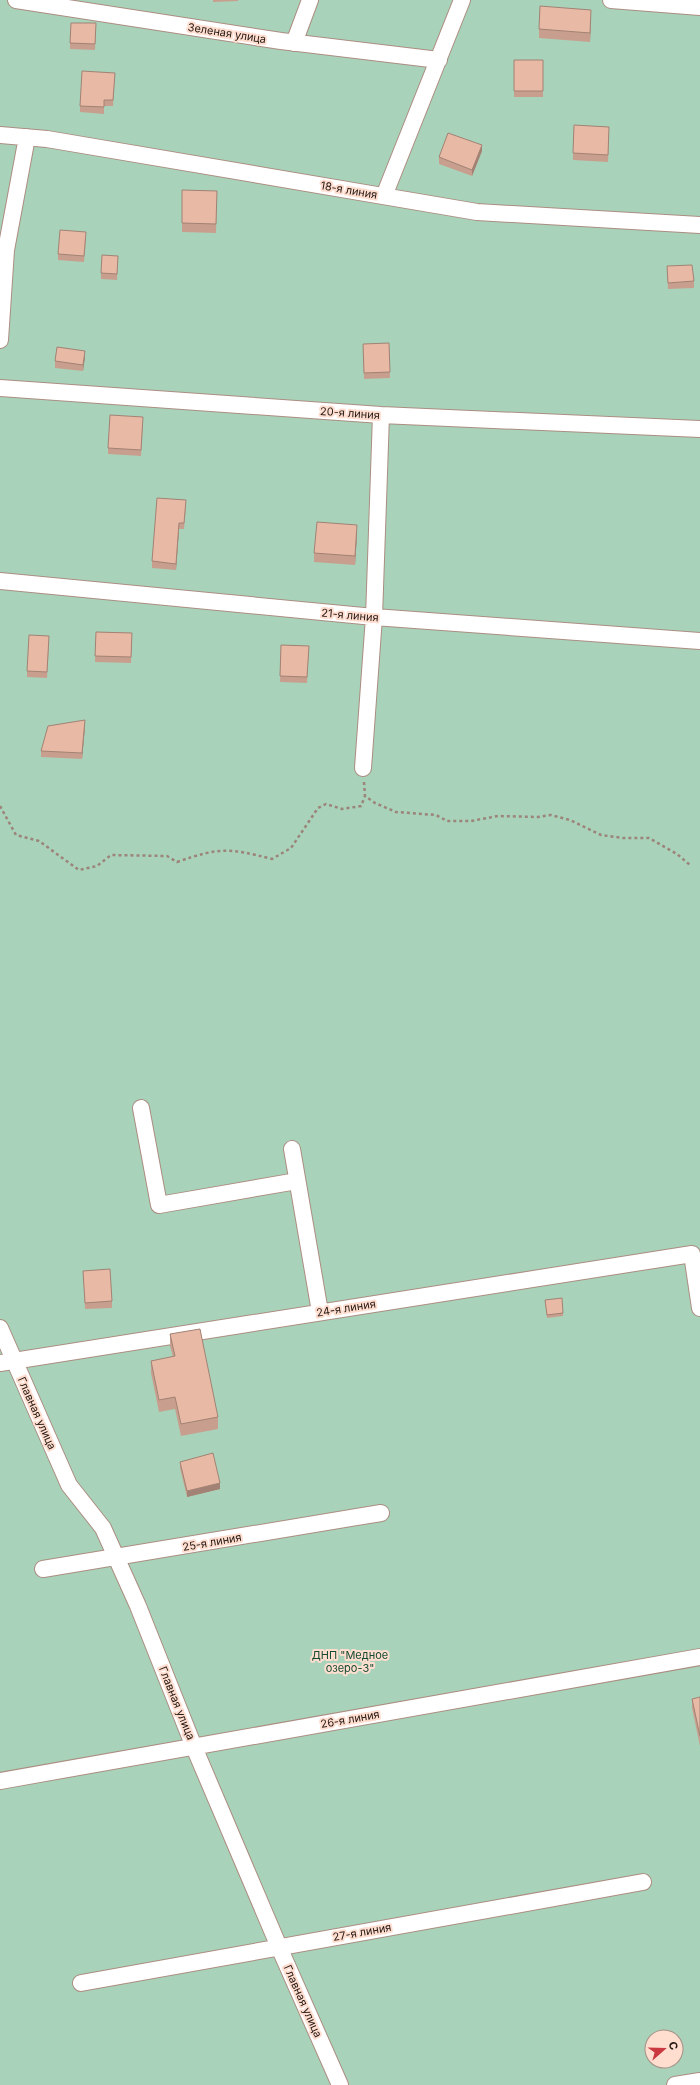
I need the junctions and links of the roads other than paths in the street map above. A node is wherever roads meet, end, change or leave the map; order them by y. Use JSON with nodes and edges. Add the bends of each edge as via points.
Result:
{"nodes":[{"id":1,"x":16,"y":0,"type":"edge"},
{"id":2,"x":310,"y":0,"type":"edge"},
{"id":3,"x":462,"y":0,"type":"edge"},
{"id":4,"x":611,"y":0,"type":"edge"},
{"id":5,"x":700,"y":7,"type":"edge"},
{"id":6,"x":294,"y":43,"type":"junction"},
{"id":7,"x":439,"y":60,"type":"junction"},
{"id":8,"x":0,"y":135,"type":"edge"},
{"id":9,"x":27,"y":137,"type":"junction"},
{"id":10,"x":384,"y":196,"type":"junction"},
{"id":11,"x":700,"y":224,"type":"edge"},
{"id":12,"x":0,"y":340,"type":"edge"},
{"id":13,"x":0,"y":388,"type":"edge"},
{"id":14,"x":381,"y":416,"type":"junction"},
{"id":15,"x":700,"y":429,"type":"edge"},
{"id":16,"x":0,"y":581,"type":"edge"},
{"id":17,"x":374,"y":617,"type":"junction"},
{"id":18,"x":700,"y":641,"type":"edge"},
{"id":19,"x":363,"y":768,"type":"road end"},
{"id":20,"x":141,"y":1108,"type":"dead end"},
{"id":21,"x":292,"y":1149,"type":"dead end"},
{"id":22,"x":297,"y":1181,"type":"junction"},
{"id":23,"x":700,"y":1308,"type":"edge"},
{"id":24,"x":320,"y":1312,"type":"junction"},
{"id":25,"x":0,"y":1328,"type":"edge"},
{"id":26,"x":7,"y":1361,"type":"edge"},
{"id":27,"x":380,"y":1512,"type":"dead end"},
{"id":28,"x":116,"y":1558,"type":"junction"},
{"id":29,"x":44,"y":1569,"type":"dead end"},
{"id":30,"x":700,"y":1658,"type":"edge"},
{"id":31,"x":194,"y":1747,"type":"junction"},
{"id":32,"x":0,"y":1781,"type":"edge"},
{"id":33,"x":643,"y":1882,"type":"dead end"},
{"id":34,"x":279,"y":1947,"type":"junction"},
{"id":35,"x":81,"y":1983,"type":"dead end"},
{"id":36,"x":700,"y":2081,"type":"edge"},
{"id":37,"x":340,"y":2085,"type":"edge"},
{"id":38,"x":674,"y":2085,"type":"edge"}],
"edges":[{"from":1,"to":6,"type":"street","name":"Зеленая улица"},
{"from":2,"to":6,"type":"street"},
{"from":3,"to":7,"type":"street"},
{"from":4,"to":5,"type":"street"},
{"from":6,"to":7,"type":"street","name":"Зеленая улица"},
{"from":7,"to":10,"type":"street"},
{"from":8,"to":9,"type":"street","name":"18-я линия"},
{"from":9,"to":10,"type":"street","name":"18-я линия"},
{"from":9,"to":12,"type":"street","via":[[6,250]]},
{"from":10,"to":11,"type":"street","name":"18-я линия","via":[[477,212]]},
{"from":13,"to":14,"type":"street","name":"20-я линия"},
{"from":14,"to":15,"type":"street","name":"20-я линия"},
{"from":14,"to":17,"type":"street"},
{"from":16,"to":17,"type":"street","name":"21-я линия"},
{"from":17,"to":18,"type":"street","name":"21-я линия"},
{"from":17,"to":19,"type":"street"},
{"from":20,"to":22,"type":"street","via":[[159,1205]]},
{"from":21,"to":22,"type":"street"},
{"from":22,"to":24,"type":"street"},
{"from":23,"to":24,"type":"street","name":"24-я линия","via":[[692,1254]]},
{"from":24,"to":26,"type":"street","name":"24-я линия"},
{"from":25,"to":26,"type":"street","name":"Главная улица"},
{"from":26,"to":28,"type":"street","name":"Главная улица","via":[[69,1485],[103,1528]]},
{"from":27,"to":28,"type":"street","name":"25-я линия"},
{"from":28,"to":29,"type":"street","name":"25-я линия"},
{"from":28,"to":31,"type":"street","name":"Главная улица","via":[[138,1606]]},
{"from":30,"to":31,"type":"street","name":"26-я линия"},
{"from":31,"to":32,"type":"street","name":"26-я линия"},
{"from":31,"to":34,"type":"street","name":"Главная улица"},
{"from":33,"to":34,"type":"street","name":"27-я линия"},
{"from":34,"to":35,"type":"street","name":"27-я линия"},
{"from":34,"to":37,"type":"street","name":"Главная улица"},
{"from":36,"to":38,"type":"street"}]}
